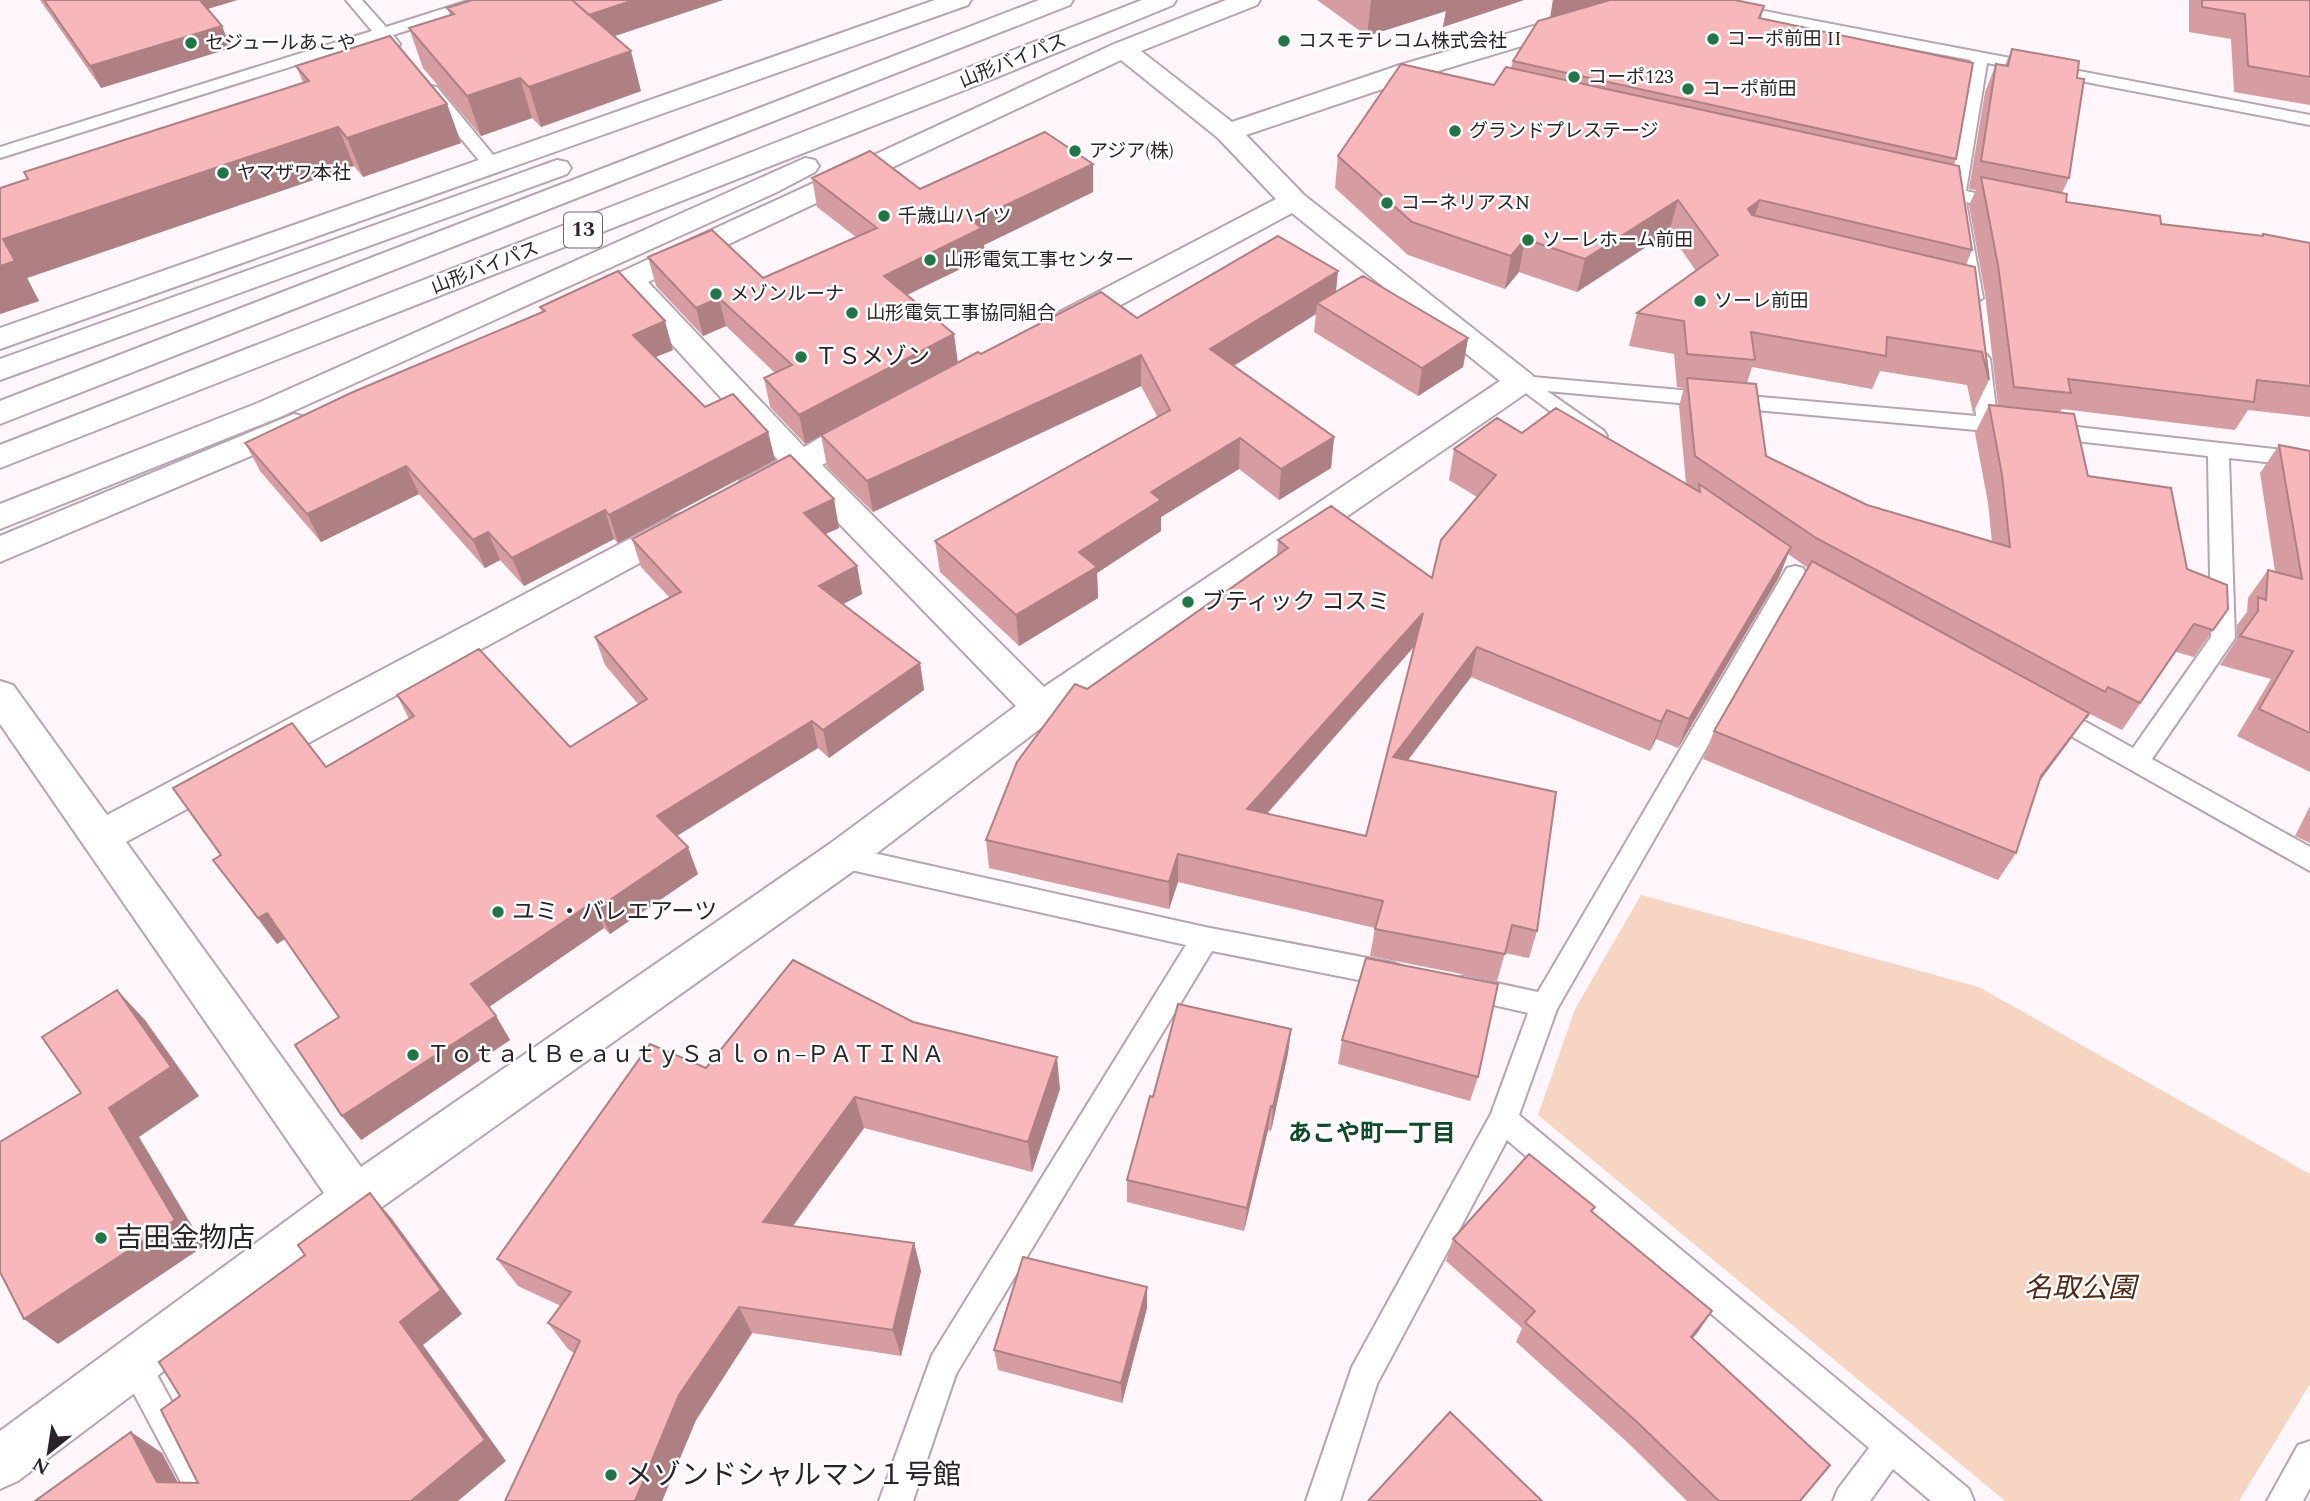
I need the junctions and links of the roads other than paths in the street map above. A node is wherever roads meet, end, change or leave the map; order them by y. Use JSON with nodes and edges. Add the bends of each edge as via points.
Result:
{"nodes":[{"id":1,"x":354,"y":0,"type":"edge"},
{"id":2,"x":487,"y":0,"type":"edge"},
{"id":3,"x":959,"y":0,"type":"edge"},
{"id":4,"x":1061,"y":0,"type":"edge"},
{"id":5,"x":1164,"y":0,"type":"edge"},
{"id":6,"x":1248,"y":0,"type":"edge"},
{"id":7,"x":1650,"y":0,"type":"edge"},
{"id":8,"x":1681,"y":0,"type":"edge"},
{"id":9,"x":382,"y":33,"type":"junction"},
{"id":10,"x":958,"y":39,"type":"junction"},
{"id":11,"x":1123,"y":49,"type":"junction"},
{"id":12,"x":399,"y":53,"type":"edge"},
{"id":13,"x":1980,"y":57,"type":"junction"},
{"id":14,"x":1409,"y":71,"type":"junction"},
{"id":15,"x":416,"y":74,"type":"edge"},
{"id":16,"x":981,"y":74,"type":"junction"},
{"id":17,"x":1449,"y":80,"type":"edge"},
{"id":18,"x":2310,"y":120,"type":"edge"},
{"id":19,"x":1228,"y":132,"type":"junction"},
{"id":20,"x":0,"y":153,"type":"edge"},
{"id":21,"x":493,"y":166,"type":"junction"},
{"id":22,"x":1916,"y":185,"type":"edge"},
{"id":23,"x":1956,"y":194,"type":"junction"},
{"id":24,"x":1294,"y":201,"type":"junction"},
{"id":25,"x":2024,"y":208,"type":"edge"},
{"id":26,"x":630,"y":281,"type":"junction"},
{"id":27,"x":1946,"y":288,"type":"edge"},
{"id":28,"x":1972,"y":294,"type":"junction"},
{"id":29,"x":553,"y":314,"type":"edge"},
{"id":30,"x":1975,"y":320,"type":"edge"},
{"id":31,"x":1035,"y":338,"type":"edge"},
{"id":32,"x":0,"y":339,"type":"edge"},
{"id":33,"x":1978,"y":346,"type":"edge"},
{"id":34,"x":476,"y":347,"type":"edge"},
{"id":35,"x":0,"y":370,"type":"edge"},
{"id":36,"x":1521,"y":382,"type":"junction"},
{"id":37,"x":899,"y":410,"type":"edge"},
{"id":38,"x":0,"y":414,"type":"edge"},
{"id":39,"x":1987,"y":424,"type":"junction"},
{"id":40,"x":1612,"y":446,"type":"edge"},
{"id":41,"x":2218,"y":448,"type":"junction"},
{"id":42,"x":0,"y":457,"type":"edge"},
{"id":43,"x":2310,"y":460,"type":"edge"},
{"id":44,"x":800,"y":463,"type":"junction"},
{"id":45,"x":0,"y":517,"type":"edge"},
{"id":46,"x":0,"y":550,"type":"edge"},
{"id":47,"x":1772,"y":558,"type":"edge"},
{"id":48,"x":1795,"y":574,"type":"junction"},
{"id":49,"x":1819,"y":587,"type":"edge"},
{"id":50,"x":0,"y":695,"type":"edge"},
{"id":51,"x":2027,"y":701,"type":"edge"},
{"id":52,"x":1041,"y":708,"type":"junction"},
{"id":53,"x":2137,"y":761,"type":"junction"},
{"id":54,"x":100,"y":838,"type":"junction"},
{"id":55,"x":842,"y":857,"type":"junction"},
{"id":56,"x":2310,"y":860,"type":"edge"},
{"id":57,"x":1205,"y":938,"type":"junction"},
{"id":58,"x":1545,"y":1004,"type":"junction"},
{"id":59,"x":1503,"y":1119,"type":"junction"},
{"id":60,"x":355,"y":1198,"type":"junction"},
{"id":61,"x":133,"y":1362,"type":"junction"},
{"id":62,"x":1889,"y":1446,"type":"junction"},
{"id":63,"x":2310,"y":1457,"type":"edge"},
{"id":64,"x":0,"y":1463,"type":"edge"},
{"id":65,"x":209,"y":1501,"type":"edge"},
{"id":66,"x":896,"y":1501,"type":"edge"},
{"id":67,"x":1323,"y":1501,"type":"edge"},
{"id":68,"x":1850,"y":1501,"type":"edge"},
{"id":69,"x":1957,"y":1501,"type":"edge"},
{"id":70,"x":2284,"y":1501,"type":"edge"}],
"edges":[{"from":1,"to":9,"type":"lane"},
{"from":2,"to":9,"type":"lane"},
{"from":3,"to":21,"type":"main road"},
{"from":4,"to":10,"type":"main road","name":"山形バイパス","number":"13"},
{"from":5,"to":16,"type":"main road","name":"山形バイパス","number":"13"},
{"from":6,"to":11,"type":"main road"},
{"from":7,"to":14,"type":"main road"},
{"from":8,"to":13,"type":"lane"},
{"from":9,"to":12,"type":"lane"},
{"from":9,"to":20,"type":"lane"},
{"from":10,"to":35,"type":"main road","via":[[723,108]]},
{"from":10,"to":38,"type":"main road","name":"山形バイパス","number":"13"},
{"from":11,"to":19,"type":"main road"},
{"from":11,"to":26,"type":"main road"},
{"from":13,"to":18,"type":"lane"},
{"from":13,"to":23,"type":"lane"},
{"from":14,"to":17,"type":"lane"},
{"from":14,"to":19,"type":"main road"},
{"from":15,"to":21,"type":"lane"},
{"from":16,"to":42,"type":"main road","name":"山形バイパス","number":"13"},
{"from":16,"to":45,"type":"main road","via":[[729,203],[269,410]]},
{"from":19,"to":24,"type":"main road"},
{"from":21,"to":32,"type":"main road"},
{"from":22,"to":23,"type":"lane"},
{"from":23,"to":25,"type":"lane"},
{"from":23,"to":28,"type":"lane"},
{"from":24,"to":31,"type":"main road"},
{"from":24,"to":36,"type":"main road"},
{"from":26,"to":29,"type":"main road"},
{"from":26,"to":44,"type":"main road"},
{"from":27,"to":28,"type":"lane"},
{"from":28,"to":30,"type":"lane"},
{"from":33,"to":39,"type":"lane"},
{"from":34,"to":46,"type":"main road"},
{"from":36,"to":39,"type":"lane"},
{"from":36,"to":40,"type":"lane"},
{"from":36,"to":52,"type":"main road"},
{"from":37,"to":44,"type":"main road"},
{"from":39,"to":41,"type":"lane"},
{"from":41,"to":43,"type":"lane"},
{"from":41,"to":53,"type":"lane","via":[[2223,638]]},
{"from":44,"to":52,"type":"main road"},
{"from":44,"to":54,"type":"main road"},
{"from":47,"to":48,"type":"lane"},
{"from":48,"to":49,"type":"lane"},
{"from":48,"to":58,"type":"lane"},
{"from":50,"to":54,"type":"main road"},
{"from":51,"to":53,"type":"lane"},
{"from":52,"to":55,"type":"main road"},
{"from":53,"to":56,"type":"lane"},
{"from":54,"to":60,"type":"main road"},
{"from":55,"to":57,"type":"lane"},
{"from":55,"to":60,"type":"main road"},
{"from":57,"to":58,"type":"lane"},
{"from":57,"to":66,"type":"lane","via":[[943,1366]]},
{"from":58,"to":59,"type":"lane"},
{"from":59,"to":62,"type":"lane"},
{"from":59,"to":67,"type":"lane","via":[[1363,1378]]},
{"from":60,"to":61,"type":"main road"},
{"from":61,"to":64,"type":"main road"},
{"from":61,"to":65,"type":"lane"},
{"from":62,"to":68,"type":"lane"},
{"from":62,"to":69,"type":"lane"},
{"from":63,"to":70,"type":"lane"}]}
